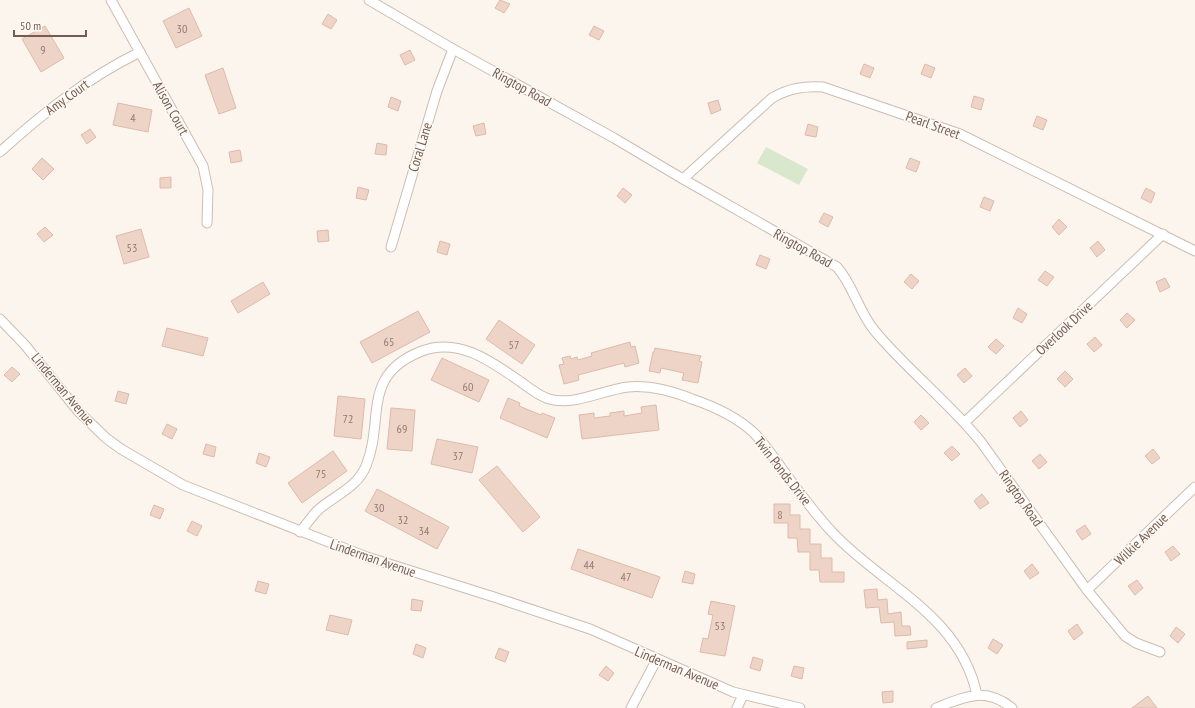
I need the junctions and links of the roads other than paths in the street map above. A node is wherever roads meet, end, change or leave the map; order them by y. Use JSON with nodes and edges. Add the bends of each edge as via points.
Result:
{"nodes":[{"id":1,"x":111,"y":0,"type":"edge"},
{"id":2,"x":369,"y":0,"type":"edge"},
{"id":3,"x":453,"y":49,"type":"junction"},
{"id":4,"x":140,"y":52,"type":"junction"},
{"id":5,"x":0,"y":152,"type":"edge"},
{"id":6,"x":682,"y":179,"type":"junction"},
{"id":7,"x":207,"y":224,"type":"dead end"},
{"id":8,"x":1164,"y":234,"type":"junction"},
{"id":9,"x":391,"y":247,"type":"dead end"},
{"id":10,"x":1195,"y":251,"type":"edge"},
{"id":11,"x":0,"y":319,"type":"edge"},
{"id":12,"x":965,"y":422,"type":"junction"},
{"id":13,"x":1195,"y":487,"type":"edge"},
{"id":14,"x":300,"y":532,"type":"junction"},
{"id":15,"x":1087,"y":590,"type":"junction"},
{"id":16,"x":1160,"y":652,"type":"dead end"},
{"id":17,"x":657,"y":659,"type":"junction"},
{"id":18,"x":743,"y":695,"type":"junction"},
{"id":19,"x":977,"y":695,"type":"junction"},
{"id":20,"x":631,"y":708,"type":"edge"},
{"id":21,"x":737,"y":708,"type":"edge"},
{"id":22,"x":800,"y":708,"type":"edge"},
{"id":23,"x":936,"y":708,"type":"edge"},
{"id":24,"x":1012,"y":708,"type":"edge"}],
"edges":[{"from":1,"to":4,"type":"street","name":"Alison Court"},
{"from":2,"to":3,"type":"street","name":"Ringtop Road"},
{"from":3,"to":6,"type":"street","name":"Ringtop Road","via":[[614,138]]},
{"from":3,"to":9,"type":"street","name":"Coral Lane","via":[[437,91]]},
{"from":4,"to":5,"type":"street","name":"Amy Court","via":[[111,66],[74,90]]},
{"from":4,"to":7,"type":"street","name":"Alison Court","via":[[203,166],[208,190]]},
{"from":6,"to":8,"type":"street","name":"Pearl Street","via":[[782,91],[802,86],[824,87],[960,134]]},
{"from":6,"to":12,"type":"street","name":"Ringtop Road","via":[[837,267],[873,329]]},
{"from":8,"to":10,"type":"street","name":"Pearl Street"},
{"from":8,"to":12,"type":"street","name":"Overlook Drive"},
{"from":11,"to":14,"type":"street","name":"Linderman Avenue","via":[[25,345],[78,411],[121,449],[183,485]]},
{"from":12,"to":15,"type":"street","name":"Ringtop Road"},
{"from":13,"to":15,"type":"street","name":"Wilkie Avenue"},
{"from":14,"to":17,"type":"street","name":"Linderman Avenue","via":[[367,557],[565,620]]},
{"from":14,"to":19,"type":"street","name":"Twin Ponds Drive","via":[[320,509],[362,475],[373,437],[380,389],[391,371],[421,352],[445,346],[459,348],[488,360],[532,390],[553,400],[578,399],[630,387],[671,392],[694,399],[721,412],[752,431],[805,501],[834,534],[911,596],[945,631],[966,662]]},
{"from":15,"to":16,"type":"street","name":"Ringtop Road","via":[[1125,636]]},
{"from":17,"to":18,"type":"street","name":"Linderman Avenue"},
{"from":17,"to":20,"type":"street"},
{"from":18,"to":21,"type":"street"},
{"from":18,"to":22,"type":"street","name":"Linderman Avenue"},
{"from":19,"to":23,"type":"street"},
{"from":19,"to":24,"type":"street","via":[[996,697]]}]}
